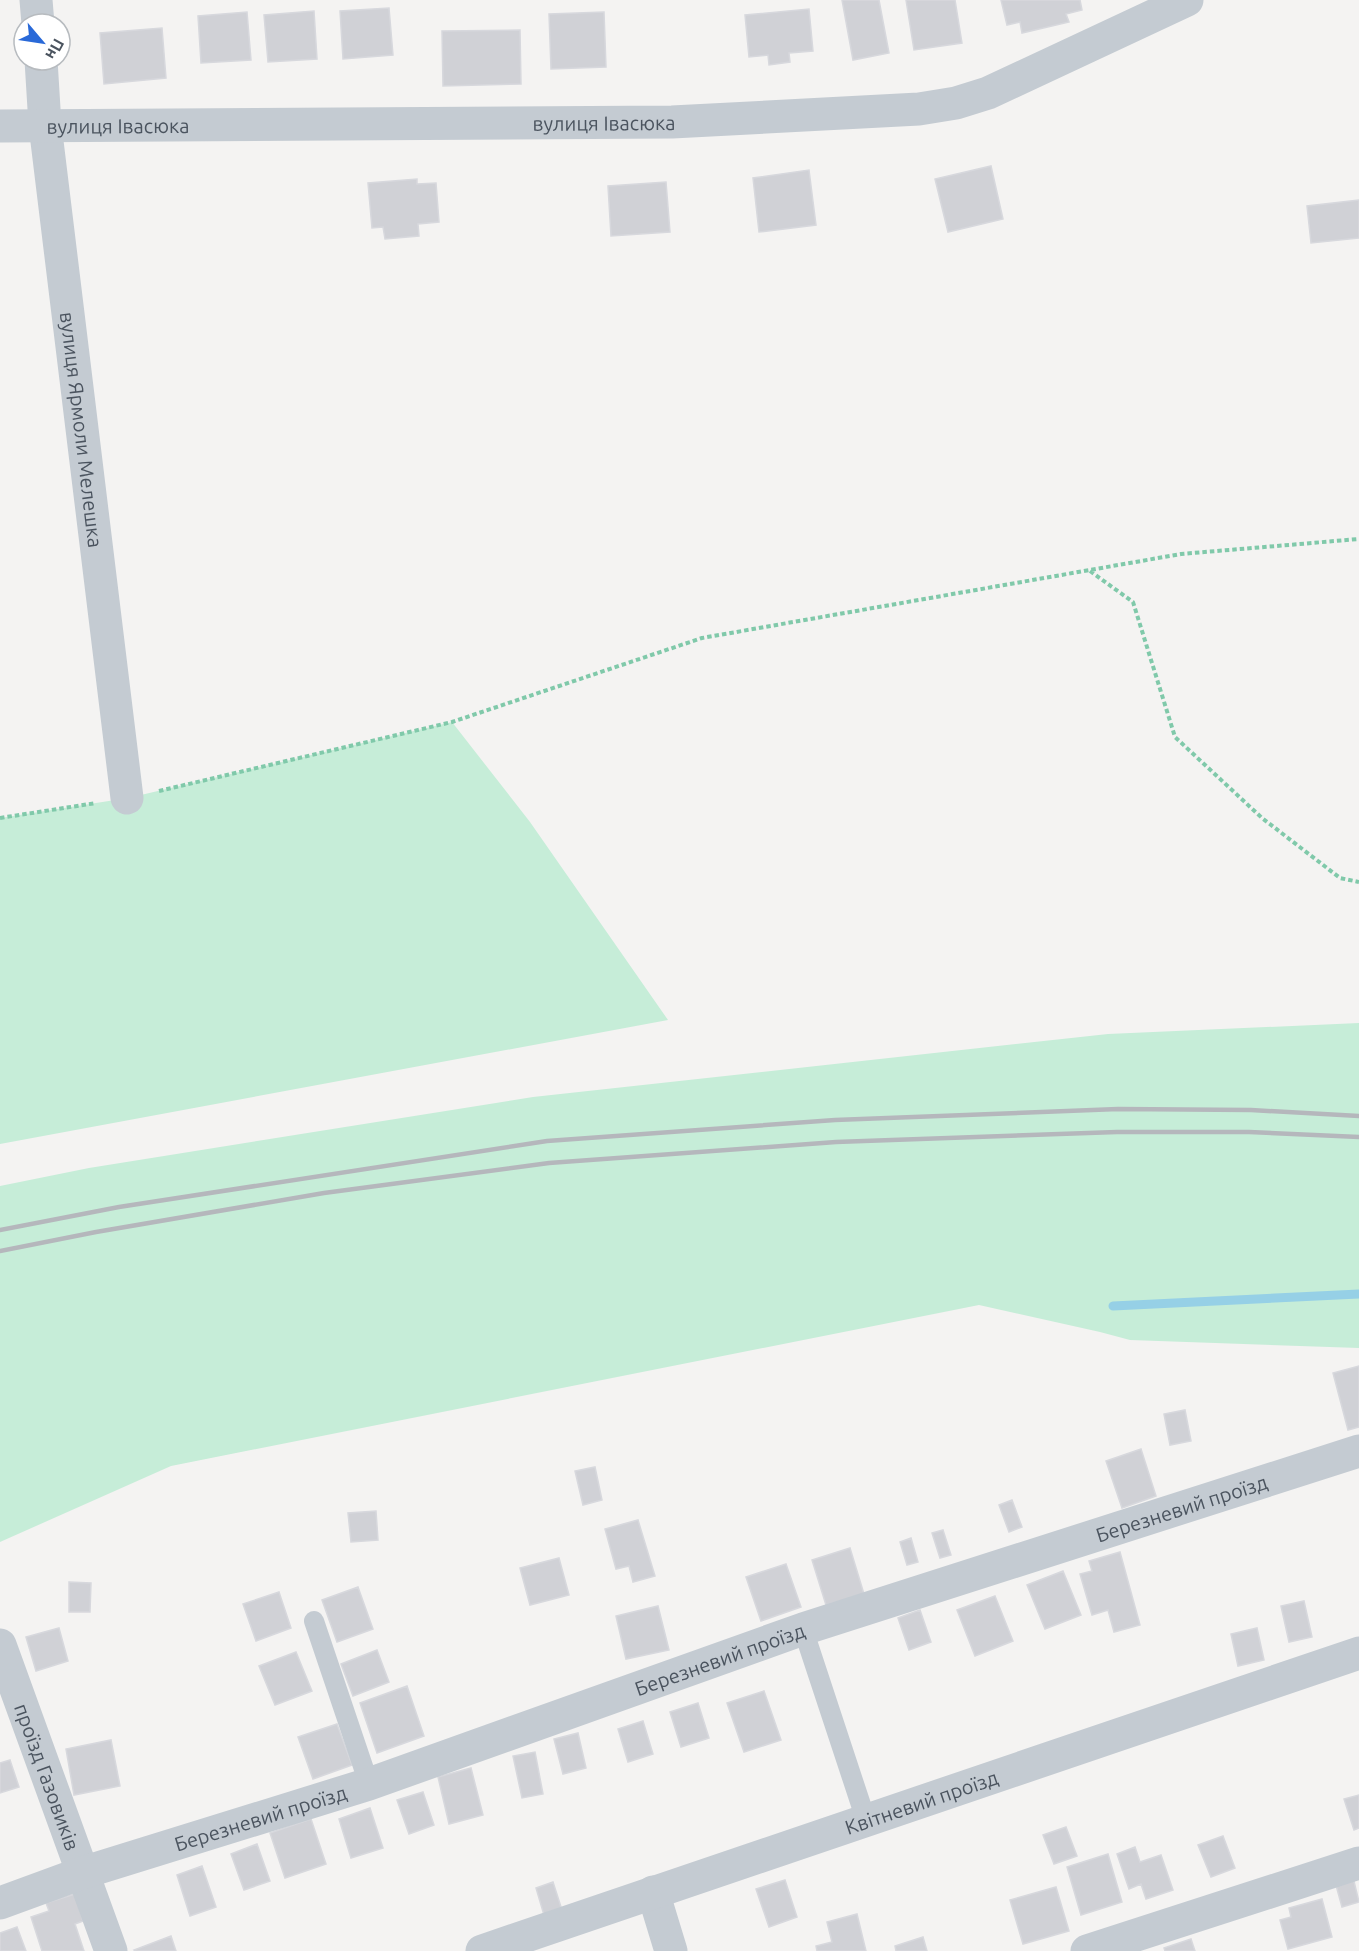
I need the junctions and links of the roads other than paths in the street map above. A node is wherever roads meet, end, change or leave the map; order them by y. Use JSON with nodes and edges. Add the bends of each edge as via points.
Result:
{"nodes":[{"id":1,"x":1186,"y":0,"type":"edge"},
{"id":2,"x":42,"y":72,"type":"edge"},
{"id":3,"x":45,"y":125,"type":"junction"},
{"id":4,"x":0,"y":126,"type":"edge"},
{"id":5,"x":128,"y":798,"type":"road end"},
{"id":6,"x":1359,"y":1451,"type":"edge"},
{"id":7,"x":314,"y":1622,"type":"dead end"},
{"id":8,"x":803,"y":1629,"type":"junction"},
{"id":9,"x":0,"y":1645,"type":"edge"},
{"id":10,"x":1359,"y":1653,"type":"edge"},
{"id":11,"x":369,"y":1784,"type":"junction"},
{"id":12,"x":866,"y":1820,"type":"junction"},
{"id":13,"x":1359,"y":1863,"type":"edge"},
{"id":14,"x":82,"y":1873,"type":"junction"},
{"id":15,"x":653,"y":1892,"type":"junction"},
{"id":16,"x":0,"y":1903,"type":"edge"},
{"id":17,"x":111,"y":1951,"type":"edge"},
{"id":18,"x":482,"y":1951,"type":"edge"},
{"id":19,"x":671,"y":1951,"type":"edge"},
{"id":20,"x":1087,"y":1951,"type":"edge"}],
"edges":[{"from":1,"to":3,"type":"street","name":"вулиця Івасюка","via":[[988,93],[919,109],[672,122]]},
{"from":2,"to":3,"type":"street","name":"вулиця Ярмоли Мелешка"},
{"from":3,"to":4,"type":"street","name":"вулиця Івасюка"},
{"from":3,"to":5,"type":"street","name":"вулиця Ярмоли Мелешка"},
{"from":6,"to":8,"type":"street","name":"Березневий проїзд"},
{"from":7,"to":11,"type":"lane"},
{"from":8,"to":11,"type":"street","name":"Березневий проїзд"},
{"from":8,"to":12,"type":"lane"},
{"from":9,"to":14,"type":"street","name":"проїзд Газовиків"},
{"from":10,"to":12,"type":"street","name":"Квітневий проїзд"},
{"from":11,"to":14,"type":"street","name":"Березневий проїзд"},
{"from":12,"to":15,"type":"street","name":"Квітневий проїзд"},
{"from":13,"to":20,"type":"street"},
{"from":14,"to":16,"type":"street","name":"Березневий проїзд"},
{"from":14,"to":17,"type":"street"},
{"from":15,"to":18,"type":"street","name":"Квітневий проїзд"},
{"from":15,"to":19,"type":"street"}]}
